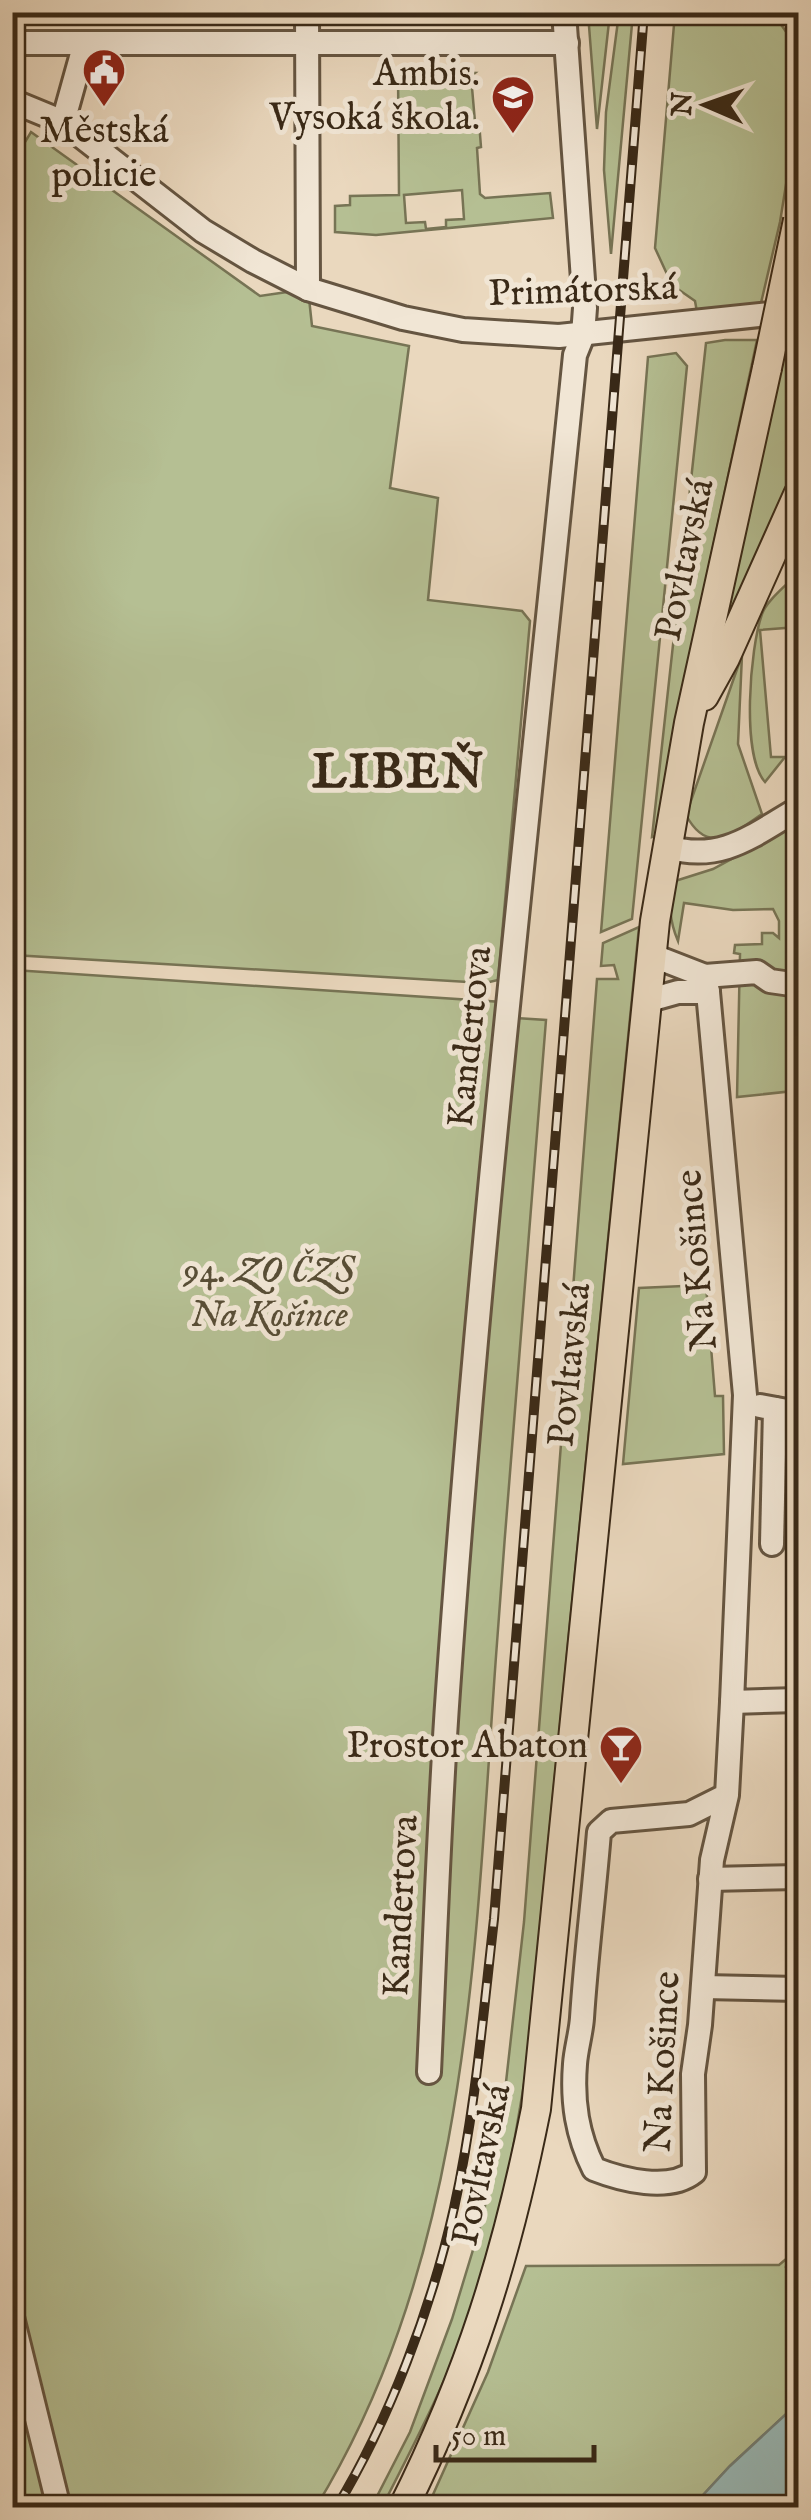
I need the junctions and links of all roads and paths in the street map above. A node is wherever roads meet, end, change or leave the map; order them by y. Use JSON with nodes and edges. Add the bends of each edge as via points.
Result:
{"nodes":[{"id":1,"x":307,"y":12,"type":"edge"},
{"id":2,"x":564,"y":12,"type":"edge"},
{"id":3,"x":12,"y":43,"type":"edge"},
{"id":4,"x":85,"y":43,"type":"junction"},
{"id":5,"x":307,"y":43,"type":"junction"},
{"id":6,"x":566,"y":44,"type":"junction"},
{"id":7,"x":12,"y":101,"type":"edge"},
{"id":8,"x":63,"y":122,"type":"junction"},
{"id":9,"x":798,"y":220,"type":"edge"},
{"id":10,"x":308,"y":290,"type":"junction"},
{"id":11,"x":798,"y":311,"type":"edge"},
{"id":12,"x":582,"y":335,"type":"junction"},
{"id":13,"x":798,"y":495,"type":"edge"},
{"id":14,"x":688,"y":724,"type":"junction"},
{"id":15,"x":798,"y":809,"type":"edge"},
{"id":16,"x":667,"y":848,"type":"junction"},
{"id":17,"x":651,"y":955,"type":"junction"},
{"id":18,"x":707,"y":984,"type":"junction"},
{"id":19,"x":798,"y":985,"type":"edge"},
{"id":20,"x":646,"y":1001,"type":"junction"},
{"id":21,"x":745,"y":1395,"type":"junction"},
{"id":22,"x":774,"y":1409,"type":"junction"},
{"id":23,"x":798,"y":1414,"type":"edge"},
{"id":24,"x":739,"y":1542,"type":"junction"},
{"id":25,"x":798,"y":1700,"type":"edge"},
{"id":26,"x":732,"y":1702,"type":"junction"},
{"id":27,"x":727,"y":1795,"type":"junction"},
{"id":28,"x":798,"y":1877,"type":"edge"},
{"id":29,"x":710,"y":1879,"type":"junction"},
{"id":30,"x":702,"y":1986,"type":"junction"},
{"id":31,"x":798,"y":1989,"type":"edge"},
{"id":32,"x":429,"y":2072,"type":"dead end"},
{"id":33,"x":12,"y":2316,"type":"edge"},
{"id":34,"x":59,"y":2508,"type":"edge"},
{"id":35,"x":402,"y":2508,"type":"edge"}],
"edges":[{"from":1,"to":5,"type":"street"},
{"from":2,"to":6,"type":"street","name":"Kandertova"},
{"from":3,"to":4,"type":"street"},
{"from":4,"to":5,"type":"street"},
{"from":4,"to":8,"type":"street"},
{"from":5,"to":6,"type":"street"},
{"from":5,"to":10,"type":"street"},
{"from":6,"to":12,"type":"street","name":"Kandertova"},
{"from":7,"to":8,"type":"street","name":"Primátorská"},
{"from":8,"to":10,"type":"street","name":"Primátorská","via":[[204,231]]},
{"from":9,"to":14,"type":"main road","name":"Povltavská","bridge":true},
{"from":10,"to":12,"type":"street","name":"Primátorská","via":[[463,330]]},
{"from":11,"to":12,"type":"street","name":"Primátorská"},
{"from":12,"to":32,"type":"street","name":"Kandertova","via":[[474,1366],[448,1694]]},
{"from":13,"to":14,"type":"main road"},
{"from":14,"to":16,"type":"main road","name":"Povltavská"},
{"from":15,"to":16,"type":"street","via":[[727,850],[690,854]]},
{"from":16,"to":17,"type":"main road","name":"Povltavská"},
{"from":17,"to":18,"type":"street"},
{"from":17,"to":20,"type":"main road","name":"Povltavská"},
{"from":18,"to":19,"type":"street","via":[[757,972]]},
{"from":18,"to":20,"type":"street"},
{"from":18,"to":21,"type":"street","name":"Na Košince"},
{"from":20,"to":35,"type":"main road","name":"Povltavská","via":[[536,2109],[502,2263],[477,2341]]},
{"from":21,"to":22,"type":"street"},
{"from":21,"to":24,"type":"street","name":"Na Košince"},
{"from":22,"to":23,"type":"street"},
{"from":22,"to":24,"type":"street","via":[[779,1544]]},
{"from":24,"to":26,"type":"street","name":"Na Košince"},
{"from":25,"to":26,"type":"street"},
{"from":26,"to":27,"type":"street","name":"Na Košince"},
{"from":27,"to":29,"type":"street","name":"Na Košince"},
{"from":27,"to":30,"type":"street","name":"Na Košince","via":[[689,1814],[612,1821],[599,1832],[574,2105],[594,2169],[625,2181],[684,2180],[694,2172],[693,2074]]},
{"from":28,"to":29,"type":"street"},
{"from":29,"to":30,"type":"street","name":"Na Košince"},
{"from":30,"to":31,"type":"street"},
{"from":33,"to":34,"type":"street"}]}
